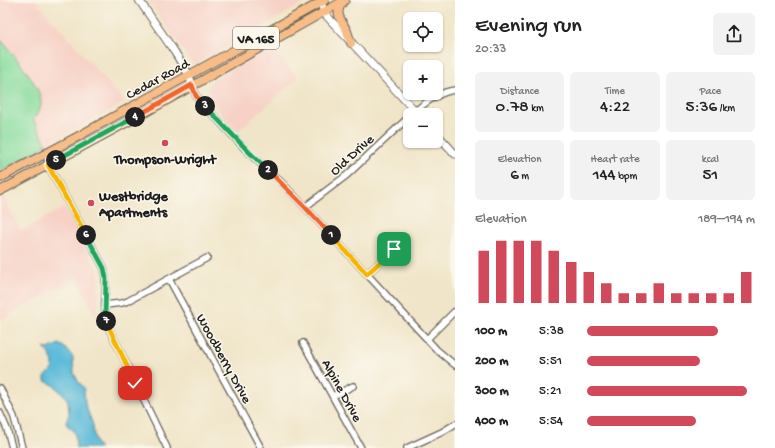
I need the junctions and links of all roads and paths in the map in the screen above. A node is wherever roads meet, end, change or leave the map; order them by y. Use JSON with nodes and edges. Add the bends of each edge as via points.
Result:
{"nodes":[{"id":1,"x":139,"y":0,"type":"edge"},
{"id":2,"x":324,"y":1,"type":"edge"},
{"id":3,"x":344,"y":1,"type":"edge"},
{"id":4,"x":323,"y":12,"type":"junction"},
{"id":5,"x":351,"y":43,"type":"junction"},
{"id":6,"x":189,"y":75,"type":"junction"},
{"id":7,"x":192,"y":85,"type":"junction"},
{"id":8,"x":455,"y":90,"type":"edge"},
{"id":9,"x":409,"y":108,"type":"edge"},
{"id":10,"x":421,"y":108,"type":"edge"},
{"id":11,"x":403,"y":124,"type":"edge"},
{"id":12,"x":443,"y":141,"type":"edge"},
{"id":13,"x":47,"y":152,"type":"junction"},
{"id":14,"x":455,"y":154,"type":"edge"},
{"id":15,"x":48,"y":165,"type":"junction"},
{"id":16,"x":0,"y":178,"type":"edge"},
{"id":17,"x":0,"y":191,"type":"edge"},
{"id":18,"x":305,"y":207,"type":"junction"},
{"id":19,"x":394,"y":249,"type":"dead end"},
{"id":20,"x":207,"y":258,"type":"dead end"},
{"id":21,"x":367,"y":274,"type":"junction"},
{"id":22,"x":169,"y":279,"type":"junction"},
{"id":23,"x":105,"y":305,"type":"junction"},
{"id":24,"x":454,"y":312,"type":"edge"},
{"id":25,"x":427,"y":339,"type":"junction"},
{"id":26,"x":303,"y":343,"type":"dead end"},
{"id":27,"x":455,"y":365,"type":"edge"},
{"id":28,"x":353,"y":386,"type":"dead end"},
{"id":29,"x":0,"y":388,"type":"edge"},
{"id":30,"x":333,"y":396,"type":"junction"},
{"id":31,"x":0,"y":413,"type":"edge"},
{"id":32,"x":455,"y":424,"type":"edge"},
{"id":33,"x":12,"y":448,"type":"edge"},
{"id":34,"x":22,"y":448,"type":"edge"},
{"id":35,"x":167,"y":448,"type":"edge"},
{"id":36,"x":261,"y":448,"type":"edge"},
{"id":37,"x":361,"y":448,"type":"edge"},
{"id":38,"x":407,"y":448,"type":"edge"}],
"edges":[{"from":1,"to":6,"type":"street"},
{"from":2,"to":4,"type":"street"},
{"from":2,"to":6,"type":"main road","name":"Cedar Road","number":"VA 165"},
{"from":3,"to":4,"type":"main road","name":"Cedar Road","number":"VA 165"},
{"from":3,"to":5,"type":"main road","via":[[339,6],[340,20]]},
{"from":4,"to":5,"type":"street"},
{"from":4,"to":7,"type":"main road","name":"Cedar Road","number":"VA 165"},
{"from":5,"to":9,"type":"street"},
{"from":6,"to":7,"type":"street"},
{"from":6,"to":13,"type":"main road","name":"Cedar Road","number":"VA 165"},
{"from":7,"to":15,"type":"main road","name":"Cedar Road","number":"VA 165"},
{"from":7,"to":18,"type":"street","via":[[196,96],[204,105]]},
{"from":8,"to":10,"type":"street","name":"Old Drive","via":[[432,98]]},
{"from":11,"to":18,"type":"street","name":"Old Drive","via":[[348,175]]},
{"from":12,"to":14,"type":"street"},
{"from":13,"to":15,"type":"street"},
{"from":13,"to":16,"type":"main road","name":"Cedar Road","number":"VA 165"},
{"from":15,"to":17,"type":"main road","name":"Cedar Road","number":"VA 165"},
{"from":15,"to":23,"type":"street","via":[[104,268]]},
{"from":18,"to":21,"type":"street"},
{"from":19,"to":21,"type":"street"},
{"from":20,"to":22,"type":"street"},
{"from":21,"to":25,"type":"street"},
{"from":22,"to":23,"type":"street","via":[[128,301]]},
{"from":22,"to":36,"type":"street","name":"Woodberry Drive"},
{"from":23,"to":35,"type":"street","via":[[107,324]]},
{"from":24,"to":25,"type":"street"},
{"from":25,"to":27,"type":"street"},
{"from":26,"to":30,"type":"street","name":"Alpine Drive"},
{"from":28,"to":30,"type":"street"},
{"from":29,"to":34,"type":"street","via":[[14,417]]},
{"from":30,"to":37,"type":"street","name":"Alpine Drive"},
{"from":31,"to":33,"type":"street"},
{"from":32,"to":38,"type":"street"}]}
